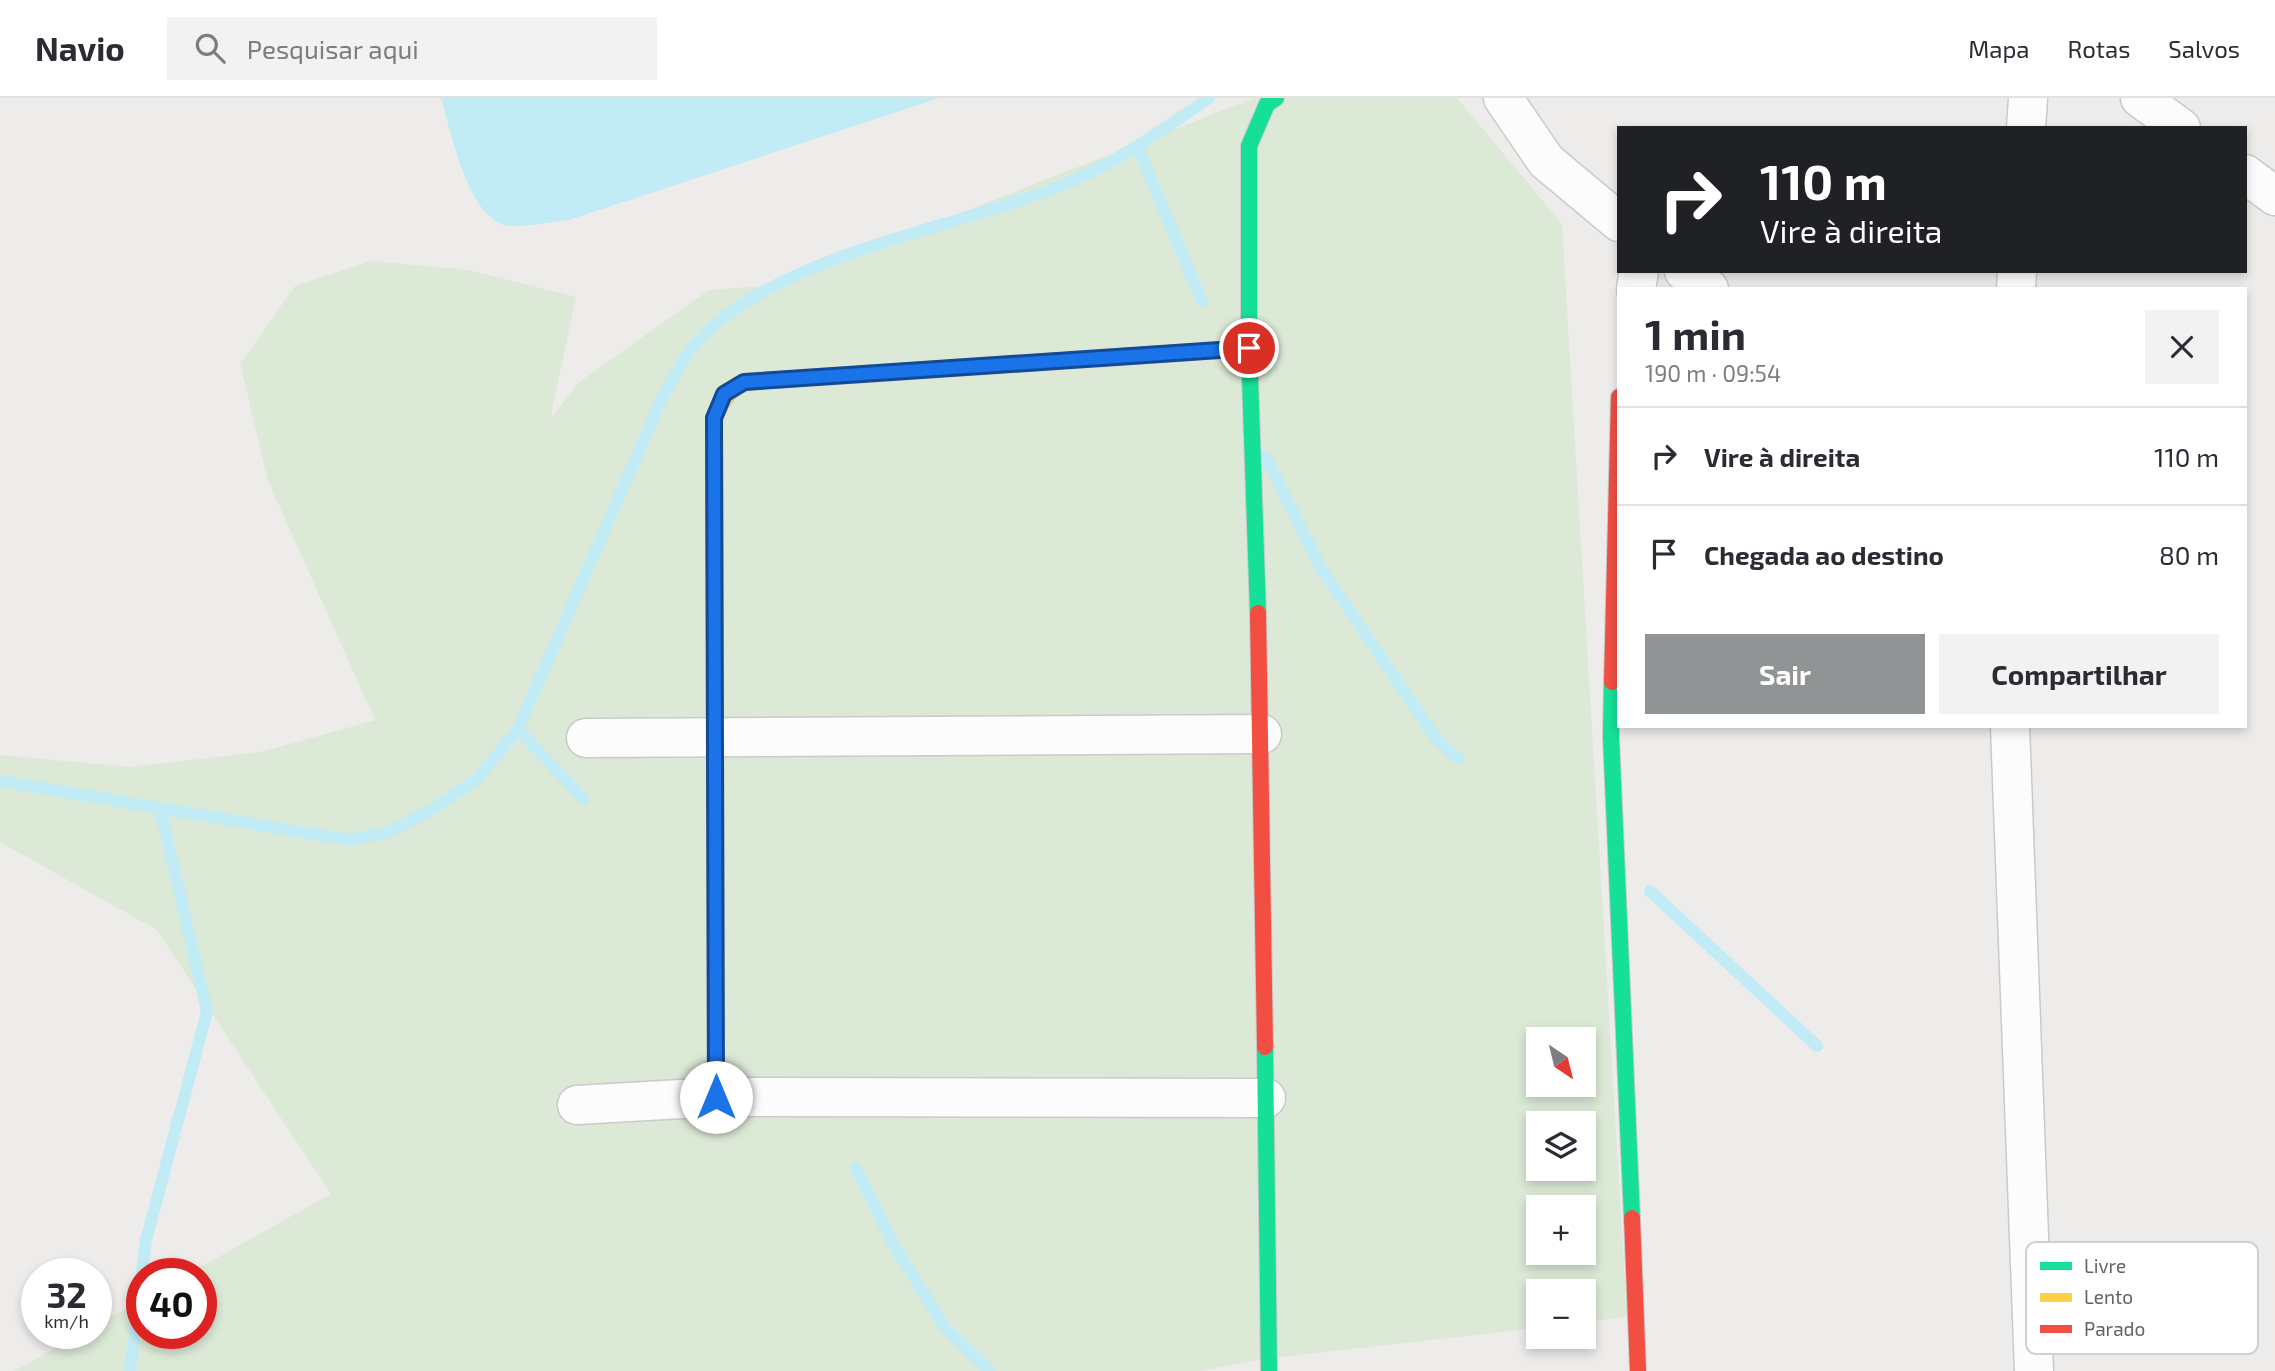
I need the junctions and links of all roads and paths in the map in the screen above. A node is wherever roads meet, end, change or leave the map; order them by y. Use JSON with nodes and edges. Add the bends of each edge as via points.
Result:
{"nodes":[{"id":1,"x":1276,"y":98,"type":"edge"},
{"id":2,"x":1503,"y":98,"type":"edge"},
{"id":3,"x":2028,"y":98,"type":"edge"},
{"id":4,"x":2140,"y":98,"type":"edge"},
{"id":5,"x":2026,"y":126,"type":"edge"},
{"id":6,"x":2178,"y":126,"type":"edge"},
{"id":7,"x":2247,"y":175,"type":"edge"},
{"id":8,"x":2275,"y":196,"type":"edge"},
{"id":9,"x":1617,"y":220,"type":"edge"},
{"id":10,"x":1687,"y":273,"type":"edge"},
{"id":11,"x":1706,"y":287,"type":"edge"},
{"id":12,"x":1249,"y":348,"type":"junction"},
{"id":13,"x":1617,"y":482,"type":"edge"},
{"id":14,"x":2010,"y":728,"type":"edge"},
{"id":15,"x":1262,"y":734,"type":"junction"},
{"id":16,"x":715,"y":737,"type":"junction"},
{"id":17,"x":586,"y":738,"type":"dead end"},
{"id":18,"x":716,"y":1097,"type":"junction"},
{"id":19,"x":1266,"y":1098,"type":"junction"},
{"id":20,"x":577,"y":1105,"type":"dead end"},
{"id":21,"x":2029,"y":1242,"type":"edge"},
{"id":22,"x":1269,"y":1371,"type":"edge"},
{"id":23,"x":1638,"y":1371,"type":"edge"}],
"edges":[{"from":1,"to":12,"type":"street","via":[[1267,104],[1249,146]]},
{"from":2,"to":9,"type":"street","via":[[1546,162]]},
{"from":3,"to":5,"type":"street"},
{"from":4,"to":6,"type":"street"},
{"from":7,"to":8,"type":"street"},
{"from":10,"to":11,"type":"street"},
{"from":12,"to":15,"type":"street"},
{"from":12,"to":16,"type":"street","via":[[744,382],[724,394],[714,418]]},
{"from":13,"to":23,"type":"street","via":[[1611,737]]},
{"from":14,"to":21,"type":"street"},
{"from":15,"to":16,"type":"street"},
{"from":15,"to":19,"type":"street"},
{"from":16,"to":17,"type":"street"},
{"from":16,"to":18,"type":"street"},
{"from":18,"to":19,"type":"street"},
{"from":18,"to":20,"type":"street"},
{"from":19,"to":22,"type":"street"}]}
